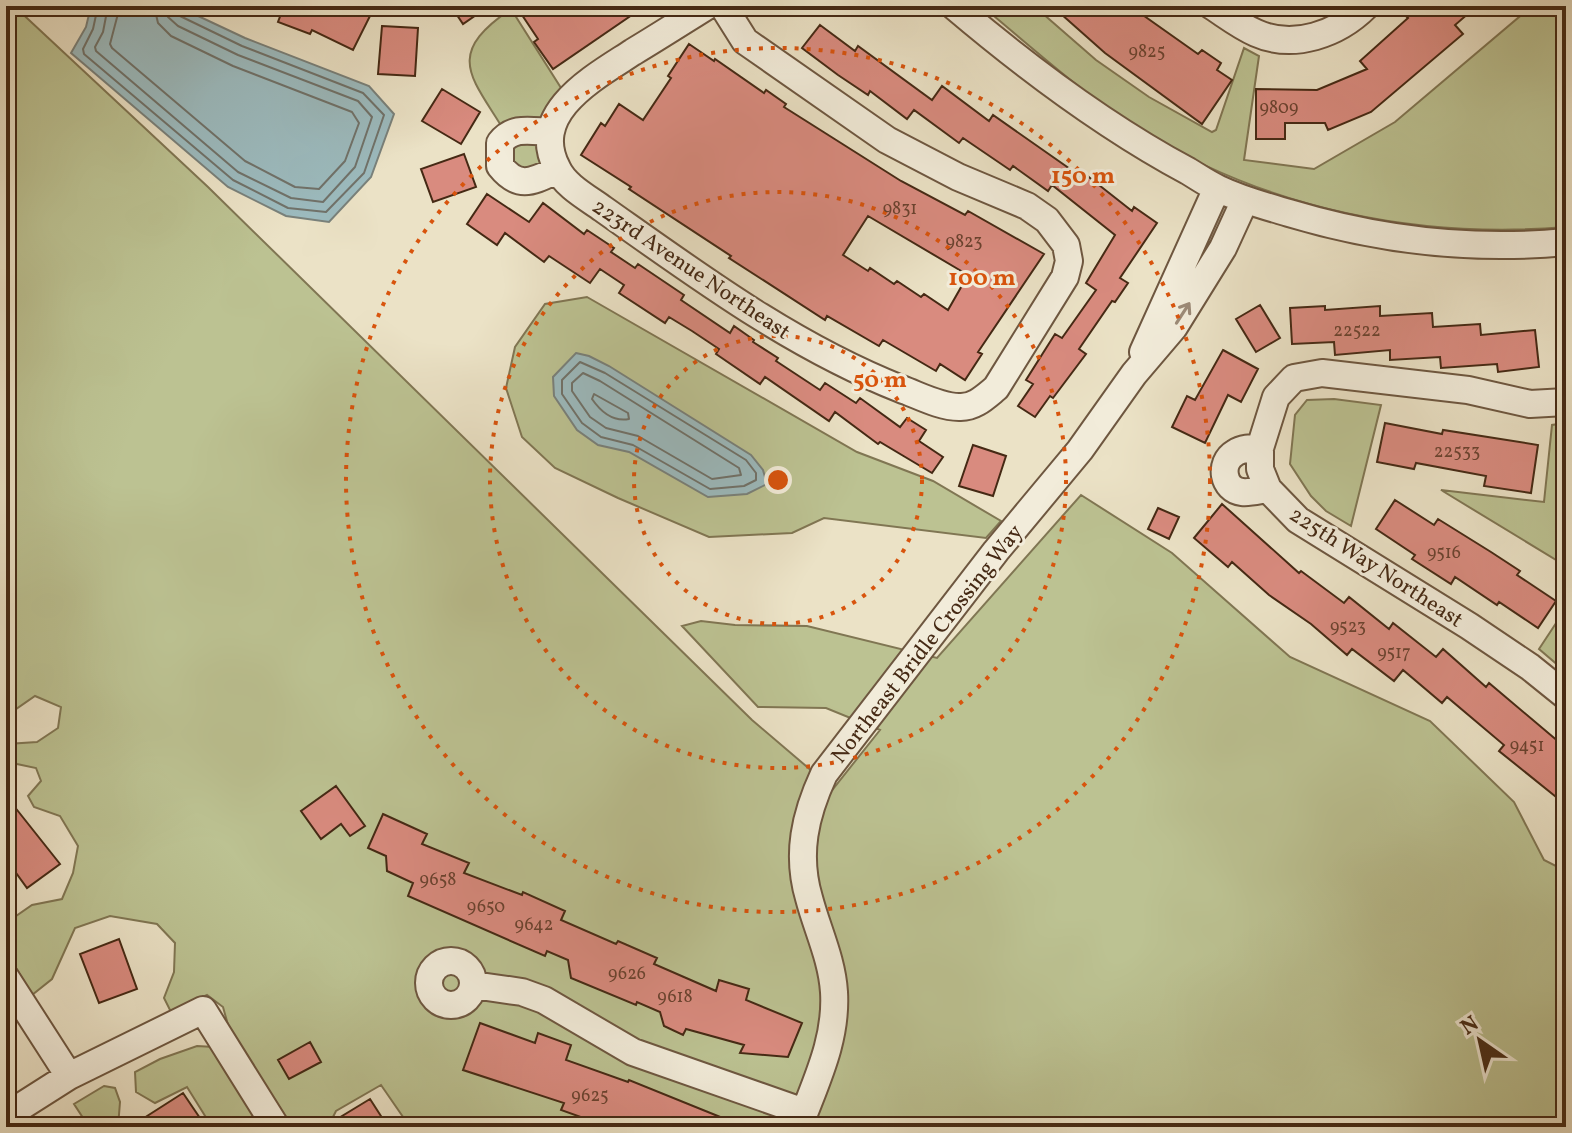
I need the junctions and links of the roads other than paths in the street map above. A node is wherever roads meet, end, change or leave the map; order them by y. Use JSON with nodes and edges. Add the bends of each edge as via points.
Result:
{"nodes":[{"id":1,"x":954,"y":6,"type":"edge"},
{"id":2,"x":1212,"y":6,"type":"edge"},
{"id":3,"x":1366,"y":6,"type":"edge"},
{"id":4,"x":721,"y":7,"type":"edge"},
{"id":5,"x":550,"y":132,"type":"junction"},
{"id":6,"x":557,"y":170,"type":"junction"},
{"id":7,"x":1217,"y":188,"type":"junction"},
{"id":8,"x":1245,"y":200,"type":"junction"},
{"id":9,"x":1566,"y":242,"type":"edge"},
{"id":10,"x":1566,"y":254,"type":"edge"},
{"id":11,"x":1134,"y":374,"type":"junction"},
{"id":12,"x":1566,"y":402,"type":"edge"},
{"id":13,"x":1260,"y":448,"type":"junction"},
{"id":14,"x":1268,"y":489,"type":"junction"},
{"id":15,"x":1566,"y":696,"type":"edge"},
{"id":16,"x":6,"y":978,"type":"edge"},
{"id":17,"x":473,"y":985,"type":"dead end"},
{"id":18,"x":69,"y":1076,"type":"junction"},
{"id":19,"x":6,"y":1116,"type":"edge"},
{"id":20,"x":802,"y":1120,"type":"edge"},
{"id":21,"x":276,"y":1127,"type":"edge"}],
"edges":[{"from":1,"to":7,"type":"street","via":[[1074,99]]},
{"from":2,"to":3,"type":"street","via":[[1259,35],[1279,39],[1309,39],[1331,32]]},
{"from":4,"to":5,"type":"street","via":[[578,89]]},
{"from":4,"to":6,"type":"street","name":"223rd Avenue Northeast","via":[[745,41],[887,140],[1027,206],[1047,220],[1066,245],[1069,261],[1058,291],[996,388],[971,406],[957,407],[877,379],[759,317],[603,209]]},
{"from":5,"to":6,"type":"street"},
{"from":5,"to":6,"type":"street","via":[[507,134],[500,143],[500,166],[516,181],[526,182]]},
{"from":7,"to":8,"type":"street"},
{"from":7,"to":11,"type":"street","name":"Northeast Bridle Crossing Way"},
{"from":8,"to":9,"type":"street","via":[[1326,224],[1421,242]]},
{"from":11,"to":8,"type":"street","name":"Northeast Bridle Crossing Way","one_way":true,"via":[[1199,289]]},
{"from":9,"to":10,"type":"street"},
{"from":11,"to":20,"type":"street","name":"Northeast Bridle Crossing Way","via":[[1080,450],[862,722],[824,774],[811,803],[802,867],[834,994],[822,1073]]},
{"from":12,"to":13,"type":"street","name":"225th Way Northeast","via":[[1530,404],[1468,390],[1322,373],[1294,378],[1276,397]]},
{"from":13,"to":14,"type":"street","name":"225th Way Northeast","via":[[1260,469]]},
{"from":13,"to":14,"type":"street","via":[[1235,453],[1224,472],[1234,489]]},
{"from":14,"to":15,"type":"street","name":"225th Way Northeast","via":[[1298,520],[1481,634]]},
{"from":16,"to":18,"type":"street"},
{"from":17,"to":20,"type":"street","via":[[544,1000],[633,1052]]},
{"from":18,"to":19,"type":"street"},
{"from":18,"to":21,"type":"street","via":[[203,1010]]}]}
